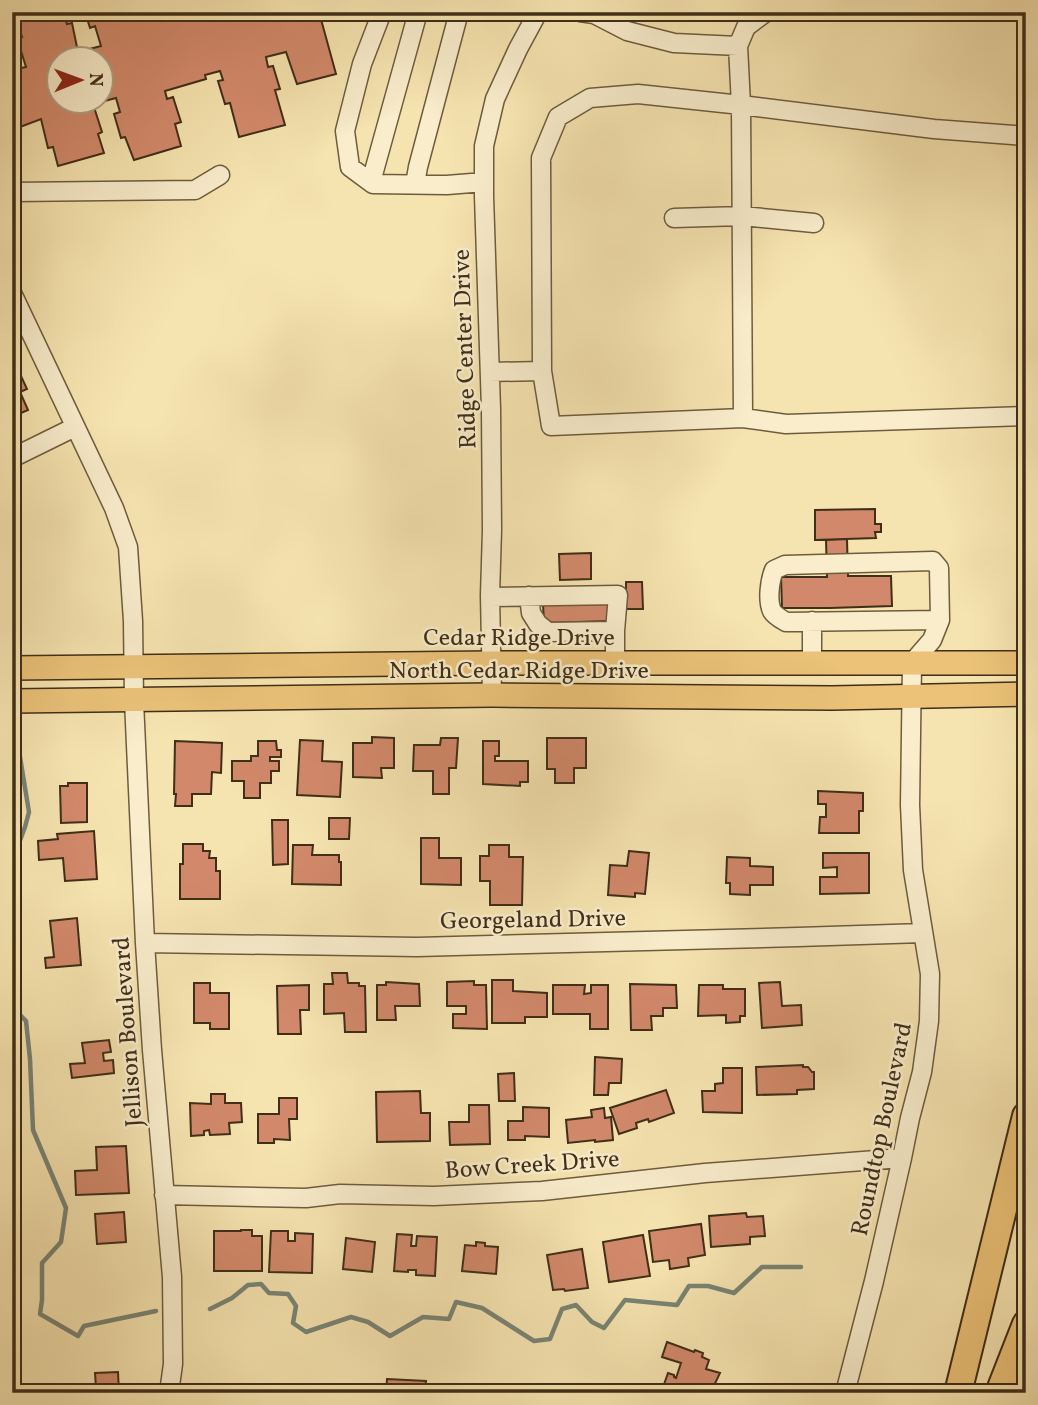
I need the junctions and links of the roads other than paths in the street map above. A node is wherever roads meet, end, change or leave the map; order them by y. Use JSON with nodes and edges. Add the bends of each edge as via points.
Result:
{"nodes":[{"id":1,"x":382,"y":12,"type":"edge"},
{"id":2,"x":418,"y":12,"type":"edge"},
{"id":3,"x":459,"y":12,"type":"edge"},
{"id":4,"x":538,"y":12,"type":"edge"},
{"id":5,"x":766,"y":12,"type":"edge"},
{"id":6,"x":589,"y":13,"type":"edge"},
{"id":7,"x":738,"y":46,"type":"junction"},
{"id":8,"x":741,"y":105,"type":"junction"},
{"id":9,"x":1026,"y":136,"type":"edge"},
{"id":10,"x":220,"y":175,"type":"dead end"},
{"id":11,"x":484,"y":182,"type":"junction"},
{"id":12,"x":371,"y":183,"type":"junction"},
{"id":13,"x":415,"y":184,"type":"junction"},
{"id":14,"x":12,"y":192,"type":"edge"},
{"id":15,"x":742,"y":216,"type":"junction"},
{"id":16,"x":674,"y":218,"type":"dead end"},
{"id":17,"x":814,"y":223,"type":"dead end"},
{"id":18,"x":12,"y":293,"type":"edge"},
{"id":19,"x":542,"y":371,"type":"junction"},
{"id":20,"x":490,"y":372,"type":"junction"},
{"id":21,"x":1026,"y":415,"type":"edge"},
{"id":22,"x":743,"y":418,"type":"junction"},
{"id":23,"x":75,"y":427,"type":"junction"},
{"id":24,"x":12,"y":458,"type":"edge"},
{"id":25,"x":529,"y":596,"type":"junction"},
{"id":26,"x":490,"y":597,"type":"junction"},
{"id":27,"x":940,"y":620,"type":"junction"},
{"id":28,"x":812,"y":621,"type":"junction"},
{"id":29,"x":615,"y":631,"type":"junction"},
{"id":30,"x":566,"y":633,"type":"junction"},
{"id":31,"x":493,"y":663,"type":"junction"},
{"id":32,"x":566,"y":663,"type":"junction"},
{"id":33,"x":615,"y":663,"type":"junction"},
{"id":34,"x":912,"y":663,"type":"junction"},
{"id":35,"x":1026,"y":663,"type":"edge"},
{"id":36,"x":812,"y":664,"type":"junction"},
{"id":37,"x":135,"y":667,"type":"junction"},
{"id":38,"x":12,"y":668,"type":"edge"},
{"id":39,"x":1026,"y":694,"type":"edge"},
{"id":40,"x":492,"y":695,"type":"junction"},
{"id":41,"x":912,"y":696,"type":"junction"},
{"id":42,"x":12,"y":701,"type":"edge"},
{"id":43,"x":134,"y":701,"type":"junction"},
{"id":44,"x":923,"y":933,"type":"junction"},
{"id":45,"x":145,"y":943,"type":"junction"},
{"id":46,"x":1026,"y":1116,"type":"edge"},
{"id":47,"x":902,"y":1158,"type":"junction"},
{"id":48,"x":164,"y":1195,"type":"junction"},
{"id":49,"x":1026,"y":1324,"type":"edge"},
{"id":50,"x":169,"y":1393,"type":"edge"},
{"id":51,"x":845,"y":1393,"type":"edge"},
{"id":52,"x":958,"y":1393,"type":"edge"},
{"id":53,"x":999,"y":1393,"type":"edge"}],
"edges":[{"from":1,"to":12,"type":"street","via":[[362,64],[345,131],[350,167]]},
{"from":2,"to":12,"type":"street"},
{"from":3,"to":13,"type":"street"},
{"from":4,"to":11,"type":"street","name":"Ridge Center Drive","via":[[495,99],[484,146]]},
{"from":5,"to":7,"type":"street","via":[[746,27]]},
{"from":6,"to":7,"type":"street","via":[[627,32],[674,43]]},
{"from":7,"to":8,"type":"street"},
{"from":8,"to":9,"type":"street"},
{"from":8,"to":15,"type":"street"},
{"from":8,"to":19,"type":"street","via":[[638,94],[590,98],[558,117],[541,158]]},
{"from":10,"to":14,"type":"street","via":[[195,190]]},
{"from":11,"to":13,"type":"street"},
{"from":11,"to":20,"type":"street","name":"Ridge Center Drive"},
{"from":12,"to":13,"type":"street"},
{"from":15,"to":16,"type":"street"},
{"from":15,"to":17,"type":"street"},
{"from":15,"to":22,"type":"street"},
{"from":18,"to":23,"type":"street","name":"Jellison Boulevard"},
{"from":19,"to":20,"type":"street"},
{"from":19,"to":22,"type":"street","via":[[551,426]]},
{"from":20,"to":26,"type":"street","name":"Ridge Center Drive"},
{"from":21,"to":22,"type":"street","via":[[786,424]]},
{"from":23,"to":24,"type":"street"},
{"from":23,"to":37,"type":"street","name":"Jellison Boulevard","via":[[128,547]]},
{"from":25,"to":26,"type":"street"},
{"from":25,"to":29,"type":"street","via":[[618,595]]},
{"from":25,"to":30,"type":"street","via":[[538,624],[548,632]]},
{"from":26,"to":31,"type":"street","name":"Ridge Center Drive"},
{"from":27,"to":28,"type":"street"},
{"from":27,"to":28,"type":"street","via":[[939,568],[933,561],[785,565],[774,570],[771,608],[777,617],[786,622]]},
{"from":27,"to":34,"type":"street","via":[[932,640]]},
{"from":28,"to":36,"type":"street"},
{"from":29,"to":30,"type":"street"},
{"from":29,"to":33,"type":"street"},
{"from":30,"to":32,"type":"street"},
{"from":31,"to":32,"type":"main road","name":"Cedar Ridge Drive"},
{"from":31,"to":37,"type":"main road","name":"Cedar Ridge Drive"},
{"from":31,"to":40,"type":"street","name":"Ridge Center Drive"},
{"from":32,"to":33,"type":"main road","name":"Cedar Ridge Drive"},
{"from":33,"to":36,"type":"main road","name":"Cedar Ridge Drive"},
{"from":34,"to":35,"type":"main road","name":"Cedar Ridge Drive"},
{"from":34,"to":36,"type":"main road","name":"Cedar Ridge Drive"},
{"from":34,"to":41,"type":"street","name":"Roundtop Boulevard"},
{"from":37,"to":38,"type":"main road","name":"Cedar Ridge Drive"},
{"from":37,"to":43,"type":"street","name":"Jellison Boulevard"},
{"from":39,"to":41,"type":"main road","name":"North Cedar Ridge Drive"},
{"from":40,"to":41,"type":"main road","name":"North Cedar Ridge Drive"},
{"from":40,"to":43,"type":"main road","name":"North Cedar Ridge Drive"},
{"from":41,"to":44,"type":"street","name":"Roundtop Boulevard","via":[[913,870]]},
{"from":42,"to":43,"type":"main road","name":"North Cedar Ridge Drive"},
{"from":43,"to":45,"type":"street","name":"Jellison Boulevard"},
{"from":44,"to":45,"type":"street","name":"Georgeland Drive","via":[[417,947]]},
{"from":44,"to":47,"type":"street","name":"Roundtop Boulevard","via":[[930,974],[929,1021]]},
{"from":45,"to":48,"type":"street","name":"Jellison Boulevard"},
{"from":46,"to":52,"type":"highway"},
{"from":47,"to":48,"type":"street","name":"Bow Creek Drive","via":[[529,1192],[306,1198]]},
{"from":47,"to":51,"type":"street","name":"Roundtop Boulevard"},
{"from":48,"to":50,"type":"street","name":"Jellison Boulevard","via":[[172,1277]]},
{"from":49,"to":53,"type":"highway"}]}
